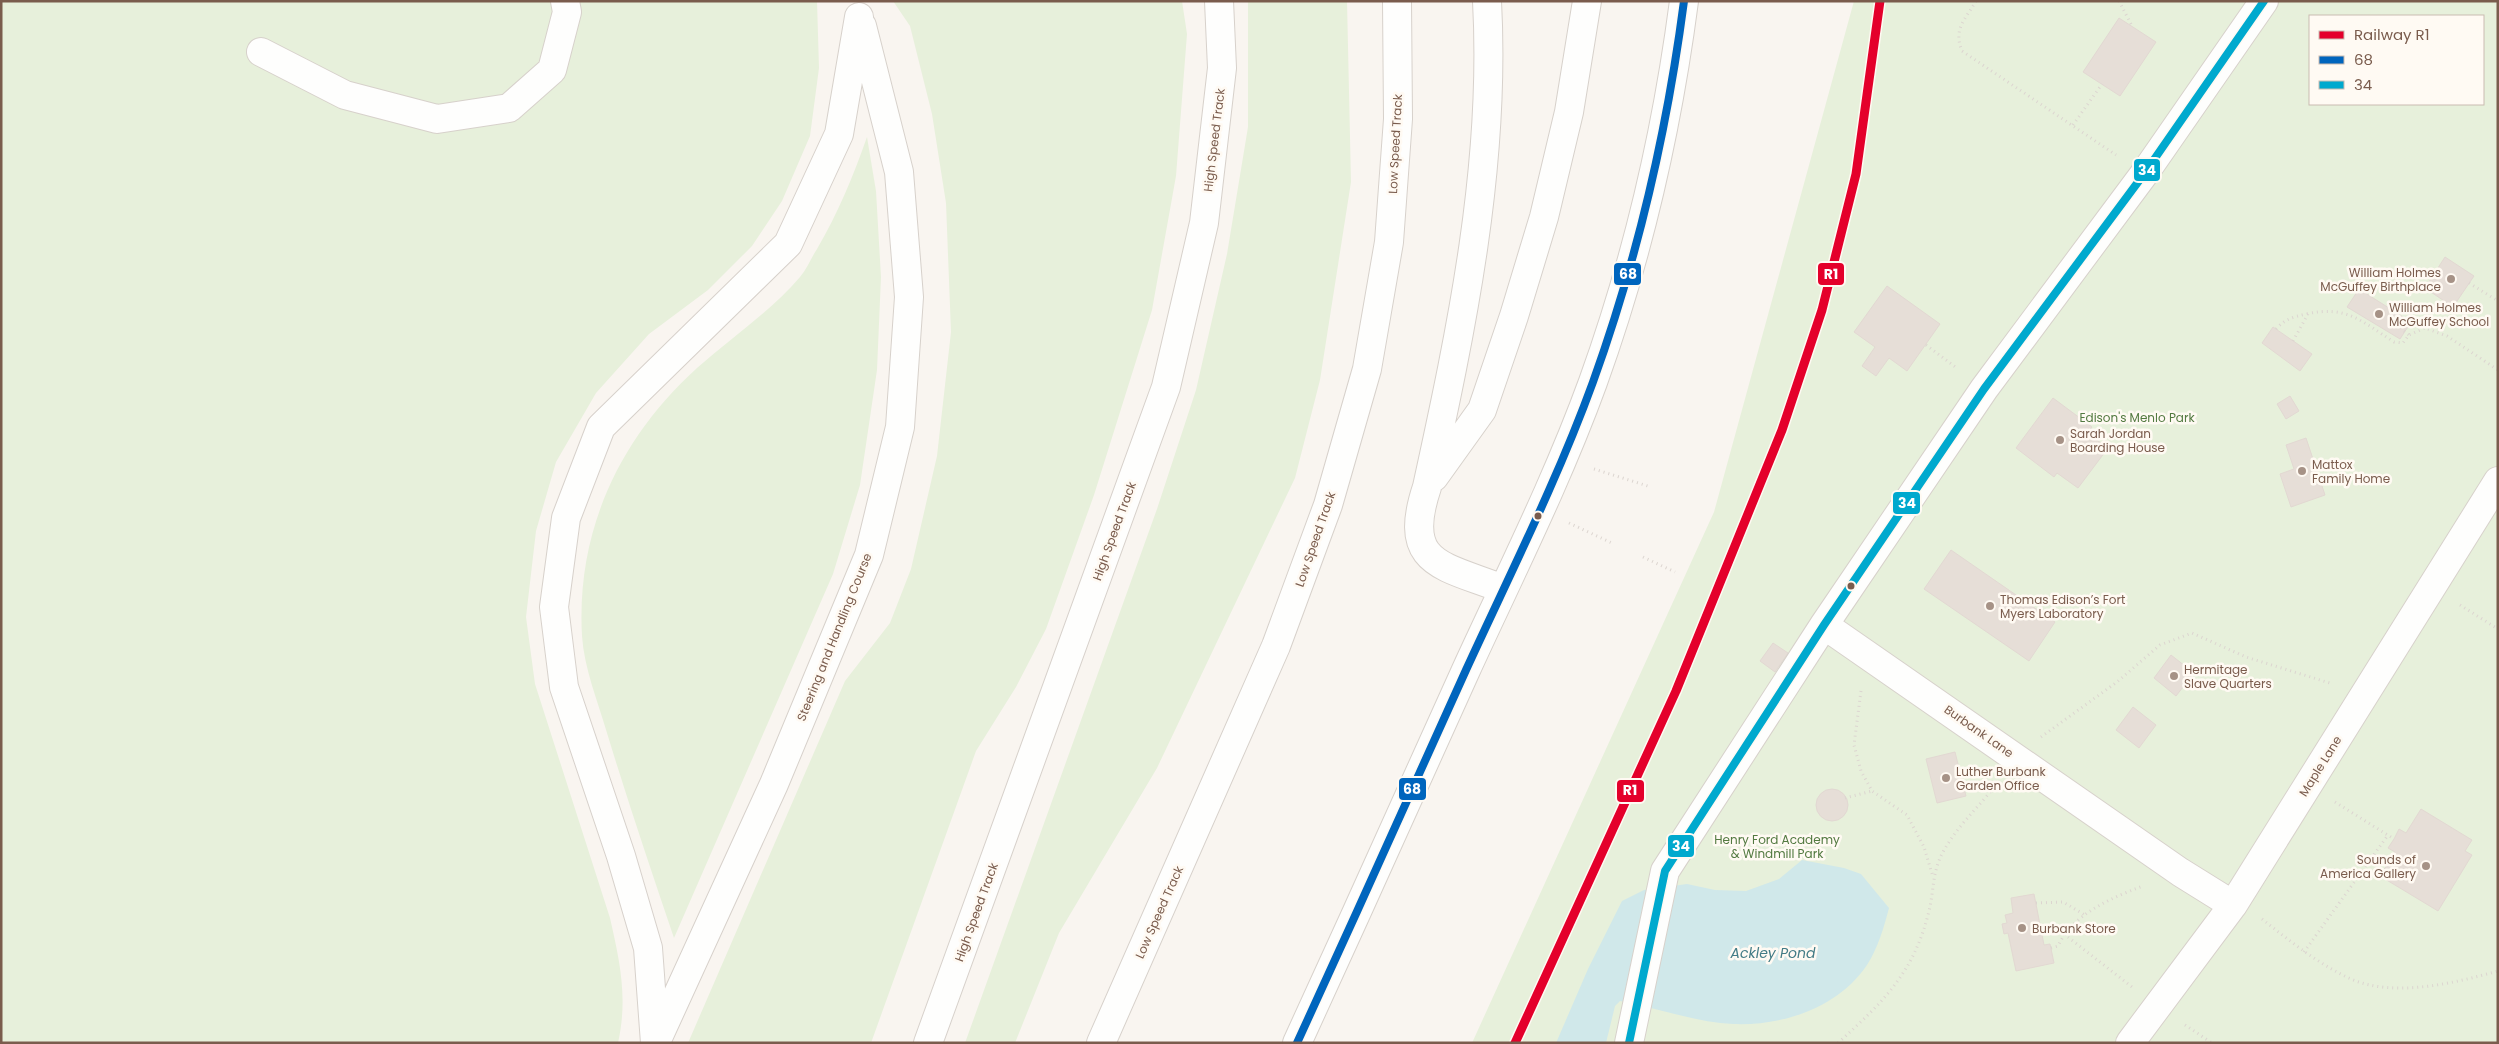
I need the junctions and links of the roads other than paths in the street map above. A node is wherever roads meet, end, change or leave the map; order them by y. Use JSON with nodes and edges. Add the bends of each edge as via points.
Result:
{"nodes":[{"id":1,"x":565,"y":1,"type":"edge"},
{"id":2,"x":1219,"y":1,"type":"edge"},
{"id":3,"x":1396,"y":1,"type":"edge"},
{"id":4,"x":1487,"y":1,"type":"edge"},
{"id":5,"x":1587,"y":1,"type":"edge"},
{"id":6,"x":1684,"y":1,"type":"edge"},
{"id":7,"x":2264,"y":1,"type":"edge"},
{"id":8,"x":856,"y":9,"type":"edge"},
{"id":9,"x":260,"y":52,"type":"dead end"},
{"id":10,"x":2498,"y":481,"type":"edge"},
{"id":11,"x":1427,"y":486,"type":"junction"},
{"id":12,"x":1503,"y":589,"type":"junction"},
{"id":13,"x":1824,"y":625,"type":"junction"},
{"id":14,"x":2233,"y":905,"type":"junction"},
{"id":15,"x":656,"y":1043,"type":"edge"},
{"id":16,"x":928,"y":1043,"type":"edge"},
{"id":17,"x":1102,"y":1043,"type":"edge"},
{"id":18,"x":1297,"y":1043,"type":"edge"},
{"id":19,"x":1629,"y":1043,"type":"edge"},
{"id":20,"x":2130,"y":1043,"type":"edge"}],
"edges":[{"from":1,"to":9,"type":"street","via":[[566,12],[552,70],[510,108],[437,119],[345,95]]},
{"from":2,"to":16,"type":"street","name":"High Speed Track","via":[[1222,68],[1204,223],[1166,387]]},
{"from":3,"to":17,"type":"street","name":"Low Speed Track","via":[[1398,120],[1389,242],[1364,378],[1328,505],[1276,646]]},
{"from":4,"to":11,"type":"street","via":[[1486,108],[1479,209],[1464,307]]},
{"from":5,"to":11,"type":"street","via":[[1569,112],[1544,217],[1514,316],[1482,410]]},
{"from":6,"to":12,"type":"street","via":[[1665,117],[1644,213],[1593,381],[1563,459]]},
{"from":7,"to":13,"type":"street","via":[[2144,174],[1984,389]]},
{"from":8,"to":15,"type":"street","name":"Steering and Handling Course","via":[[899,172],[909,297],[900,427],[869,555],[774,784]]},
{"from":8,"to":15,"type":"street","via":[[839,134],[788,244],[601,427],[566,518],[554,607],[564,687],[648,948]]},
{"from":10,"to":14,"type":"street","name":"Maple Lane"},
{"from":11,"to":12,"type":"street","via":[[1420,507],[1418,529],[1422,549],[1435,562]]},
{"from":12,"to":18,"type":"street"},
{"from":13,"to":14,"type":"street","name":"Burbank Lane","via":[[2180,872]]},
{"from":13,"to":19,"type":"street","via":[[1665,871]]},
{"from":14,"to":20,"type":"street","name":"Maple Lane"}]}
